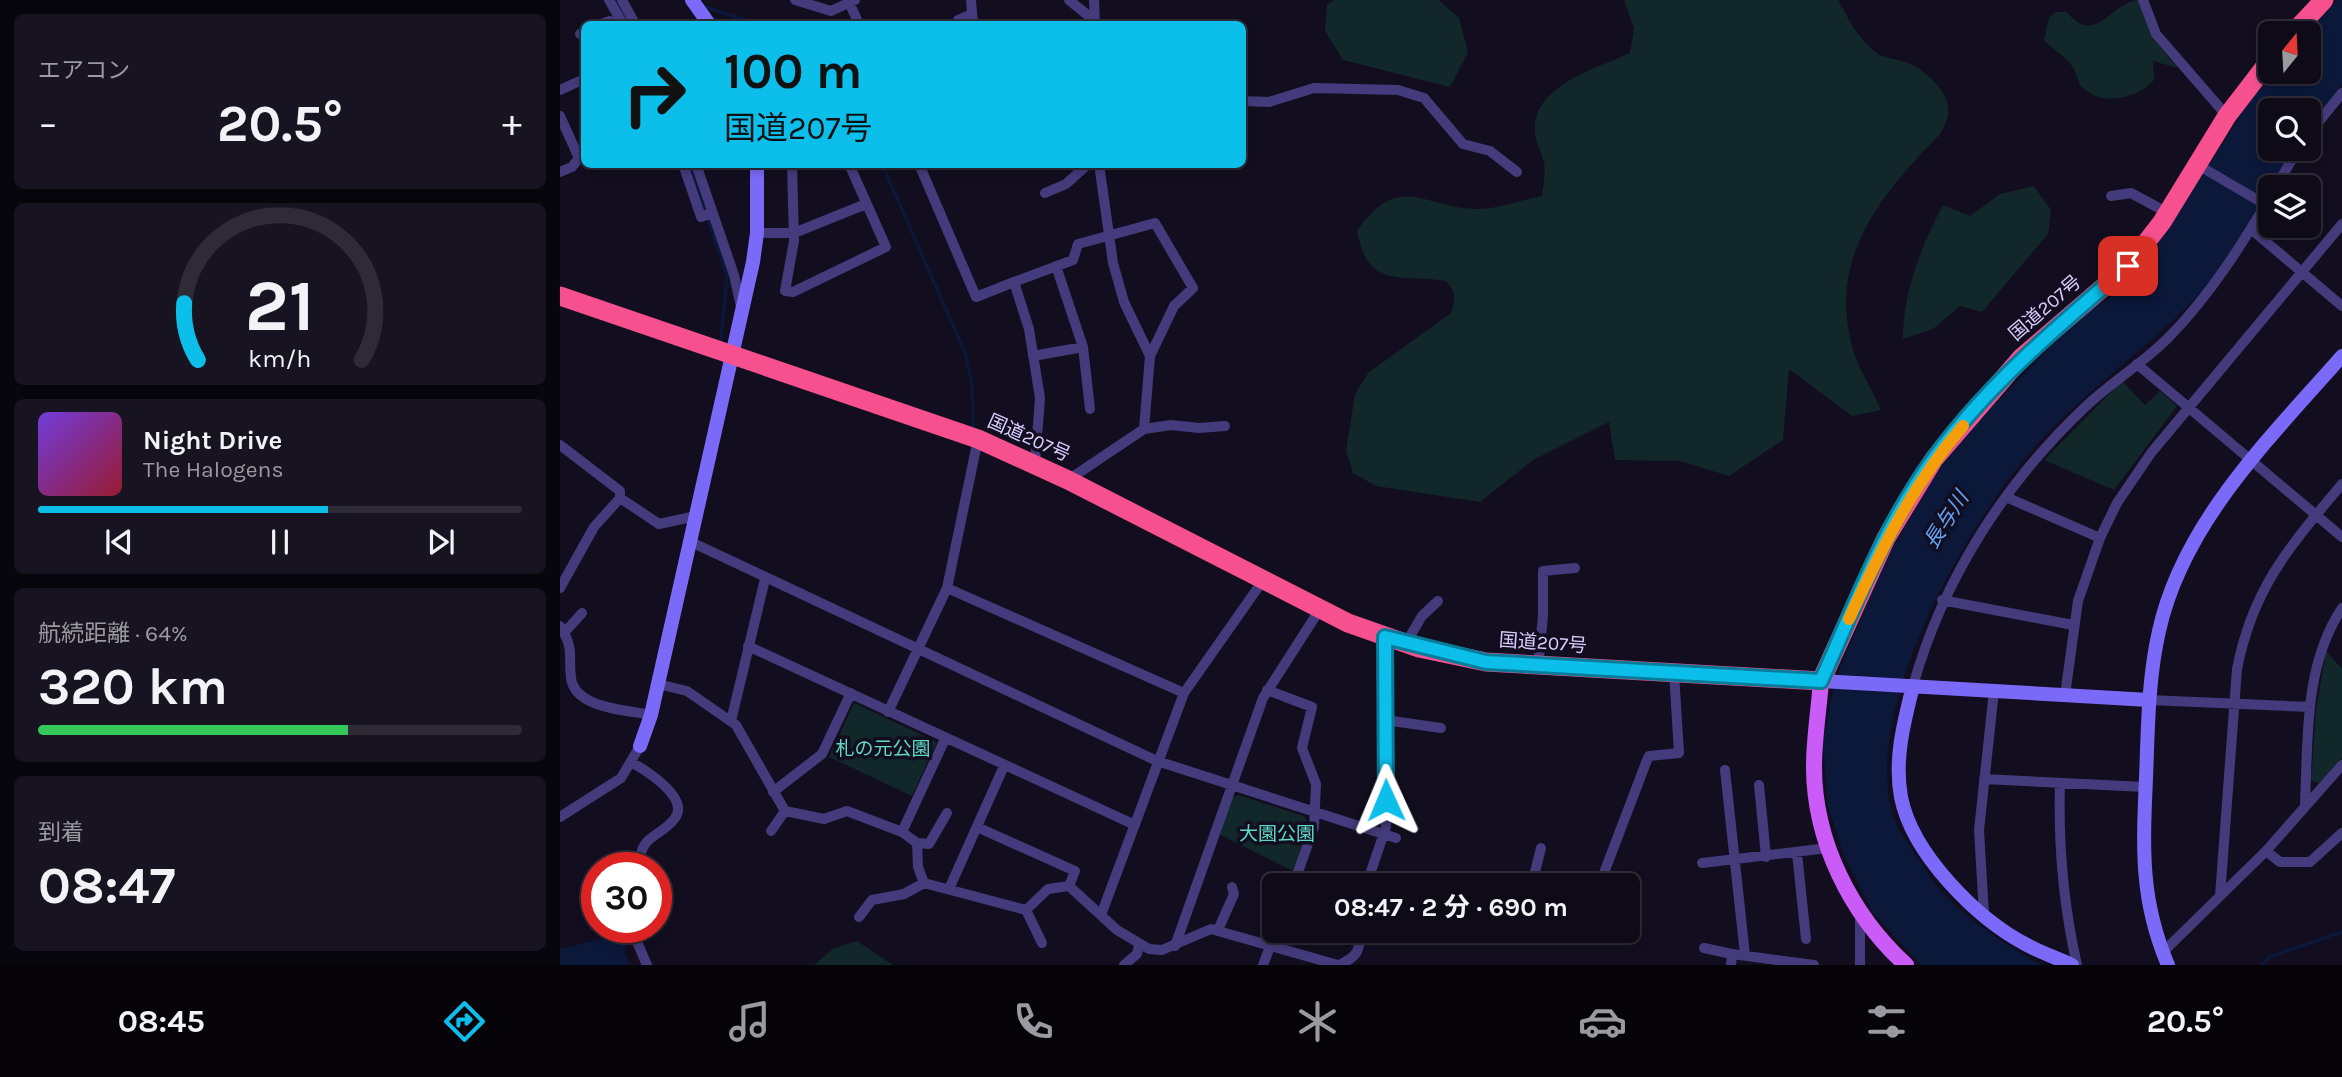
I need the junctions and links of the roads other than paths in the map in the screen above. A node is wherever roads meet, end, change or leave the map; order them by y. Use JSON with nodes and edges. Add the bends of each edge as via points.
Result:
{"nodes":[{"id":1,"x":609,"y":0,"type":"edge"},
{"id":2,"x":622,"y":0,"type":"edge"},
{"id":3,"x":692,"y":0,"type":"edge"},
{"id":4,"x":795,"y":0,"type":"edge"},
{"id":5,"x":971,"y":0,"type":"edge"},
{"id":6,"x":1069,"y":0,"type":"edge"},
{"id":7,"x":1094,"y":0,"type":"edge"},
{"id":8,"x":2143,"y":0,"type":"edge"},
{"id":9,"x":2324,"y":0,"type":"edge"},
{"id":10,"x":851,"y":1,"type":"edge"},
{"id":11,"x":972,"y":19,"type":"edge"},
{"id":12,"x":958,"y":20,"type":"dead end"},
{"id":13,"x":621,"y":21,"type":"edge"},
{"id":14,"x":633,"y":21,"type":"edge"},
{"id":15,"x":707,"y":21,"type":"edge"},
{"id":16,"x":858,"y":21,"type":"edge"},
{"id":17,"x":1093,"y":21,"type":"edge"},
{"id":18,"x":1095,"y":21,"type":"edge"},
{"id":19,"x":2304,"y":21,"type":"edge"},
{"id":20,"x":2258,"y":76,"type":"edge"},
{"id":21,"x":581,"y":80,"type":"edge"},
{"id":22,"x":560,"y":90,"type":"edge"},
{"id":23,"x":2342,"y":93,"type":"edge"},
{"id":24,"x":1246,"y":102,"type":"edge"},
{"id":25,"x":560,"y":116,"type":"edge"},
{"id":26,"x":2227,"y":116,"type":"junction"},
{"id":27,"x":2321,"y":119,"type":"edge"},
{"id":28,"x":581,"y":155,"type":"edge"},
{"id":29,"x":581,"y":158,"type":"edge"},
{"id":30,"x":2201,"y":166,"type":"junction"},
{"id":31,"x":684,"y":168,"type":"edge"},
{"id":32,"x":697,"y":168,"type":"edge"},
{"id":33,"x":757,"y":168,"type":"edge"},
{"id":34,"x":792,"y":168,"type":"edge"},
{"id":35,"x":851,"y":168,"type":"edge"},
{"id":36,"x":923,"y":168,"type":"edge"},
{"id":37,"x":1084,"y":168,"type":"edge"},
{"id":38,"x":1100,"y":168,"type":"edge"},
{"id":39,"x":560,"y":172,"type":"edge"},
{"id":40,"x":1517,"y":172,"type":"dead end"},
{"id":41,"x":1045,"y":193,"type":"dead end"},
{"id":42,"x":2111,"y":197,"type":"dead end"},
{"id":43,"x":2258,"y":198,"type":"edge"},
{"id":44,"x":866,"y":204,"type":"junction"},
{"id":45,"x":711,"y":213,"type":"junction"},
{"id":46,"x":2168,"y":213,"type":"junction"},
{"id":47,"x":2258,"y":218,"type":"edge"},
{"id":48,"x":2342,"y":224,"type":"edge"},
{"id":49,"x":2252,"y":230,"type":"junction"},
{"id":50,"x":757,"y":233,"type":"junction"},
{"id":51,"x":794,"y":233,"type":"junction"},
{"id":52,"x":1109,"y":234,"type":"junction"},
{"id":53,"x":1056,"y":266,"type":"junction"},
{"id":54,"x":2302,"y":272,"type":"junction"},
{"id":55,"x":1014,"y":282,"type":"junction"},
{"id":56,"x":560,"y":296,"type":"edge"},
{"id":57,"x":2342,"y":306,"type":"edge"},
{"id":58,"x":742,"y":313,"type":"junction"},
{"id":59,"x":1083,"y":347,"type":"junction"},
{"id":60,"x":733,"y":355,"type":"junction"},
{"id":61,"x":1033,"y":356,"type":"junction"},
{"id":62,"x":1150,"y":356,"type":"junction"},
{"id":63,"x":2342,"y":356,"type":"edge"},
{"id":64,"x":2137,"y":364,"type":"junction"},
{"id":65,"x":2188,"y":408,"type":"junction"},
{"id":66,"x":1090,"y":409,"type":"dead end"},
{"id":67,"x":1225,"y":426,"type":"dead end"},
{"id":68,"x":1143,"y":429,"type":"junction"},
{"id":69,"x":978,"y":439,"type":"junction"},
{"id":70,"x":560,"y":445,"type":"edge"},
{"id":71,"x":2252,"y":459,"type":"junction"},
{"id":72,"x":1035,"y":464,"type":"junction"},
{"id":73,"x":1068,"y":480,"type":"junction"},
{"id":74,"x":2342,"y":484,"type":"edge"},
{"id":75,"x":2006,"y":497,"type":"junction"},
{"id":76,"x":620,"y":498,"type":"junction"},
{"id":77,"x":696,"y":516,"type":"junction"},
{"id":78,"x":2315,"y":516,"type":"junction"},
{"id":79,"x":2342,"y":537,"type":"edge"},
{"id":80,"x":2100,"y":538,"type":"junction"},
{"id":81,"x":691,"y":542,"type":"junction"},
{"id":82,"x":1575,"y":568,"type":"dead end"},
{"id":83,"x":563,"y":575,"type":"edge"},
{"id":84,"x":765,"y":579,"type":"junction"},
{"id":85,"x":1264,"y":579,"type":"junction"},
{"id":86,"x":560,"y":588,"type":"edge"},
{"id":87,"x":947,"y":589,"type":"junction"},
{"id":88,"x":1942,"y":600,"type":"junction"},
{"id":89,"x":1438,"y":601,"type":"dead end"},
{"id":90,"x":2342,"y":608,"type":"edge"},
{"id":91,"x":1320,"y":609,"type":"junction"},
{"id":92,"x":582,"y":614,"type":"dead end"},
{"id":93,"x":2073,"y":625,"type":"junction"},
{"id":94,"x":562,"y":629,"type":"edge"},
{"id":95,"x":1385,"y":637,"type":"junction"},
{"id":96,"x":1406,"y":643,"type":"junction"},
{"id":97,"x":748,"y":646,"type":"junction"},
{"id":98,"x":918,"y":648,"type":"junction"},
{"id":99,"x":1538,"y":666,"type":"junction"},
{"id":100,"x":1674,"y":673,"type":"junction"},
{"id":101,"x":565,"y":676,"type":"edge"},
{"id":102,"x":1826,"y":682,"type":"junction"},
{"id":103,"x":658,"y":684,"type":"junction"},
{"id":104,"x":1910,"y":686,"type":"junction"},
{"id":105,"x":1267,"y":690,"type":"junction"},
{"id":106,"x":1994,"y":691,"type":"junction"},
{"id":107,"x":1184,"y":693,"type":"junction"},
{"id":108,"x":851,"y":694,"type":"junction"},
{"id":109,"x":2064,"y":695,"type":"junction"},
{"id":110,"x":2149,"y":700,"type":"junction"},
{"id":111,"x":2235,"y":703,"type":"junction"},
{"id":112,"x":2310,"y":707,"type":"junction"},
{"id":113,"x":888,"y":712,"type":"junction"},
{"id":114,"x":651,"y":715,"type":"junction"},
{"id":115,"x":1385,"y":720,"type":"junction"},
{"id":116,"x":731,"y":721,"type":"junction"},
{"id":117,"x":1441,"y":728,"type":"dead end"},
{"id":118,"x":945,"y":739,"type":"junction"},
{"id":119,"x":640,"y":746,"type":"joint"},
{"id":120,"x":1157,"y":761,"type":"junction"},
{"id":121,"x":632,"y":763,"type":"junction"},
{"id":122,"x":2342,"y":765,"type":"edge"},
{"id":123,"x":1004,"y":766,"type":"junction"},
{"id":124,"x":1725,"y":770,"type":"dead end"},
{"id":125,"x":1984,"y":779,"type":"junction"},
{"id":126,"x":2060,"y":783,"type":"junction"},
{"id":127,"x":1759,"y":785,"type":"dead end"},
{"id":128,"x":1230,"y":786,"type":"junction"},
{"id":129,"x":2145,"y":787,"type":"junction"},
{"id":130,"x":773,"y":792,"type":"junction"},
{"id":131,"x":2305,"y":804,"type":"junction"},
{"id":132,"x":785,"y":811,"type":"junction"},
{"id":133,"x":947,"y":813,"type":"dead end"},
{"id":134,"x":1315,"y":813,"type":"junction"},
{"id":135,"x":560,"y":817,"type":"edge"},
{"id":136,"x":1135,"y":825,"type":"junction"},
{"id":137,"x":977,"y":827,"type":"junction"},
{"id":138,"x":771,"y":831,"type":"dead end"},
{"id":139,"x":902,"y":832,"type":"junction"},
{"id":140,"x":2342,"y":833,"type":"edge"},
{"id":141,"x":1382,"y":834,"type":"junction"},
{"id":142,"x":1396,"y":838,"type":"dead end"},
{"id":143,"x":917,"y":843,"type":"junction"},
{"id":144,"x":1541,"y":848,"type":"dead end"},
{"id":145,"x":1828,"y":848,"type":"junction"},
{"id":146,"x":2266,"y":851,"type":"junction"},
{"id":147,"x":644,"y":852,"type":"edge"},
{"id":148,"x":1797,"y":853,"type":"junction"},
{"id":149,"x":1766,"y":857,"type":"junction"},
{"id":150,"x":1735,"y":860,"type":"junction"},
{"id":151,"x":1702,"y":863,"type":"dead end"},
{"id":152,"x":1298,"y":873,"type":"edge"},
{"id":153,"x":1370,"y":873,"type":"edge"},
{"id":154,"x":1537,"y":873,"type":"edge"},
{"id":155,"x":1604,"y":873,"type":"edge"},
{"id":156,"x":924,"y":883,"type":"junction"},
{"id":157,"x":1069,"y":886,"type":"junction"},
{"id":158,"x":1232,"y":887,"type":"dead end"},
{"id":159,"x":949,"y":889,"type":"junction"},
{"id":160,"x":2220,"y":896,"type":"junction"},
{"id":161,"x":1026,"y":910,"type":"junction"},
{"id":162,"x":1860,"y":913,"type":"junction"},
{"id":163,"x":1984,"y":914,"type":"junction"},
{"id":164,"x":1101,"y":915,"type":"junction"},
{"id":165,"x":859,"y":918,"type":"dead end"},
{"id":166,"x":1218,"y":930,"type":"junction"},
{"id":167,"x":1806,"y":939,"type":"dead end"},
{"id":168,"x":637,"y":943,"type":"edge"},
{"id":169,"x":1042,"y":943,"type":"dead end"},
{"id":170,"x":1360,"y":943,"type":"edge"},
{"id":171,"x":1271,"y":944,"type":"junction"},
{"id":172,"x":1139,"y":945,"type":"junction"},
{"id":173,"x":1175,"y":946,"type":"junction"},
{"id":174,"x":1704,"y":948,"type":"dead end"},
{"id":175,"x":1745,"y":956,"type":"junction"},
{"id":176,"x":1732,"y":959,"type":"edge"},
{"id":177,"x":2165,"y":959,"type":"edge"},
{"id":178,"x":1801,"y":964,"type":"edge"},
{"id":179,"x":647,"y":965,"type":"edge"},
{"id":180,"x":1125,"y":965,"type":"edge"},
{"id":181,"x":1263,"y":965,"type":"edge"},
{"id":182,"x":1338,"y":965,"type":"edge"},
{"id":183,"x":1814,"y":965,"type":"edge"},
{"id":184,"x":1860,"y":965,"type":"edge"},
{"id":185,"x":1906,"y":965,"type":"edge"},
{"id":186,"x":2074,"y":965,"type":"edge"}],
"edges":[{"from":1,"to":13,"type":"street"},
{"from":2,"to":14,"type":"street"},
{"from":3,"to":15,"type":"street"},
{"from":4,"to":10,"type":"street","via":[[831,11]]},
{"from":5,"to":11,"type":"street"},
{"from":6,"to":17,"type":"street"},
{"from":7,"to":18,"type":"street"},
{"from":8,"to":26,"type":"street","via":[[2156,34]]},
{"from":9,"to":19,"type":"highway"},
{"from":10,"to":16,"type":"street"},
{"from":11,"to":12,"type":"street"},
{"from":20,"to":26,"type":"highway","name":"国道207号"},
{"from":21,"to":22,"type":"street"},
{"from":23,"to":27,"type":"street"},
{"from":24,"to":40,"type":"street","via":[[1269,102],[1314,88],[1398,90],[1424,98],[1463,144],[1490,151]]},
{"from":25,"to":28,"type":"street"},
{"from":26,"to":30,"type":"highway","name":"国道207号"},
{"from":29,"to":39,"type":"street"},
{"from":30,"to":43,"type":"street"},
{"from":30,"to":46,"type":"highway","name":"国道207号"},
{"from":31,"to":45,"type":"street","via":[[701,218]]},
{"from":32,"to":45,"type":"street"},
{"from":33,"to":50,"type":"street"},
{"from":34,"to":51,"type":"street"},
{"from":35,"to":44,"type":"street"},
{"from":36,"to":55,"type":"street","via":[[976,297]]},
{"from":37,"to":41,"type":"street","via":[[1066,184]]},
{"from":38,"to":52,"type":"street"},
{"from":42,"to":46,"type":"street","via":[[2131,193]]},
{"from":44,"to":51,"type":"street"},
{"from":44,"to":51,"type":"street","via":[[886,247],[793,292],[785,291]]},
{"from":45,"to":58,"type":"street","via":[[734,275]]},
{"from":46,"to":102,"type":"highway","name":"国道207号","via":[[2128,266],[2021,358],[1934,458],[1886,538]]},
{"from":47,"to":49,"type":"street"},
{"from":48,"to":54,"type":"street"},
{"from":49,"to":54,"type":"street"},
{"from":49,"to":64,"type":"street","via":[[2169,337]]},
{"from":50,"to":51,"type":"street"},
{"from":50,"to":58,"type":"street"},
{"from":52,"to":53,"type":"street","via":[[1078,244],[1073,260]]},
{"from":52,"to":62,"type":"street","via":[[1124,302]]},
{"from":52,"to":62,"type":"street","via":[[1154,223],[1193,288],[1174,306]]},
{"from":53,"to":55,"type":"street"},
{"from":53,"to":59,"type":"street"},
{"from":54,"to":57,"type":"street"},
{"from":54,"to":65,"type":"street"},
{"from":55,"to":61,"type":"street"},
{"from":56,"to":60,"type":"highway","name":"国道207号"},
{"from":58,"to":60,"type":"street"},
{"from":59,"to":61,"type":"street"},
{"from":59,"to":66,"type":"street"},
{"from":60,"to":69,"type":"highway","name":"国道207号"},
{"from":60,"to":77,"type":"street"},
{"from":61,"to":72,"type":"street","via":[[1041,398]]},
{"from":62,"to":68,"type":"street"},
{"from":63,"to":71,"type":"street"},
{"from":64,"to":65,"type":"street"},
{"from":64,"to":75,"type":"street","via":[[2085,407]]},
{"from":65,"to":71,"type":"street"},
{"from":65,"to":80,"type":"street","via":[[2123,493]]},
{"from":67,"to":68,"type":"street"},
{"from":68,"to":73,"type":"street"},
{"from":69,"to":72,"type":"highway","name":"国道207号"},
{"from":69,"to":87,"type":"street"},
{"from":70,"to":76,"type":"street","via":[[620,491]]},
{"from":71,"to":78,"type":"street"},
{"from":71,"to":110,"type":"street","via":[[2201,530],[2170,593],[2159,629]]},
{"from":72,"to":73,"type":"highway","name":"国道207号"},
{"from":73,"to":85,"type":"highway","name":"国道207号"},
{"from":74,"to":78,"type":"street"},
{"from":75,"to":80,"type":"street"},
{"from":75,"to":88,"type":"street"},
{"from":76,"to":77,"type":"street","via":[[660,524]]},
{"from":76,"to":83,"type":"street","via":[[594,527]]},
{"from":77,"to":81,"type":"street"},
{"from":78,"to":79,"type":"street"},
{"from":78,"to":111,"type":"street","via":[[2267,579],[2252,612],[2242,644]]},
{"from":80,"to":93,"type":"street"},
{"from":81,"to":84,"type":"street"},
{"from":81,"to":103,"type":"street"},
{"from":82,"to":99,"type":"street","via":[[1543,571]]},
{"from":83,"to":86,"type":"street"},
{"from":84,"to":97,"type":"street"},
{"from":84,"to":98,"type":"street"},
{"from":85,"to":91,"type":"highway","name":"国道207号"},
{"from":85,"to":107,"type":"street"},
{"from":87,"to":98,"type":"street"},
{"from":87,"to":107,"type":"street"},
{"from":88,"to":93,"type":"street"},
{"from":88,"to":104,"type":"street"},
{"from":89,"to":96,"type":"street","via":[[1422,616]]},
{"from":90,"to":112,"type":"street","via":[[2327,630]]},
{"from":91,"to":95,"type":"highway","name":"国道207号"},
{"from":91,"to":105,"type":"street"},
{"from":92,"to":94,"type":"street"},
{"from":93,"to":109,"type":"street"},
{"from":94,"to":101,"type":"street","via":[[571,651]]},
{"from":95,"to":96,"type":"highway","name":"国道207号"},
{"from":95,"to":115,"type":"street"},
{"from":96,"to":99,"type":"highway","name":"国道207号","via":[[1475,660]]},
{"from":97,"to":108,"type":"street"},
{"from":97,"to":116,"type":"street"},
{"from":98,"to":113,"type":"street"},
{"from":98,"to":120,"type":"street"},
{"from":99,"to":100,"type":"highway","name":"国道207号"},
{"from":100,"to":102,"type":"highway","name":"国道207号"},
{"from":100,"to":155,"type":"street","via":[[1679,752],[1649,756]]},
{"from":101,"to":114,"type":"street","via":[[584,698]]},
{"from":102,"to":104,"type":"street"},
{"from":102,"to":145,"type":"main road","via":[[1814,767]]},
{"from":103,"to":114,"type":"street"},
{"from":103,"to":116,"type":"street","via":[[687,691]]},
{"from":104,"to":106,"type":"street"},
{"from":104,"to":163,"type":"street","via":[[1899,760],[1902,799],[1918,841],[1947,881]]},
{"from":105,"to":128,"type":"street"},
{"from":105,"to":134,"type":"street","via":[[1312,706],[1302,748],[1316,784]]},
{"from":106,"to":109,"type":"street"},
{"from":106,"to":125,"type":"street"},
{"from":107,"to":120,"type":"street"},
{"from":108,"to":113,"type":"street"},
{"from":108,"to":130,"type":"street","via":[[822,754]]},
{"from":109,"to":110,"type":"street"},
{"from":110,"to":111,"type":"street"},
{"from":110,"to":129,"type":"street"},
{"from":111,"to":112,"type":"street"},
{"from":111,"to":160,"type":"street"},
{"from":112,"to":131,"type":"street"},
{"from":113,"to":118,"type":"street"},
{"from":114,"to":119,"type":"street"},
{"from":115,"to":117,"type":"street"},
{"from":115,"to":141,"type":"street","via":[[1386,827]]},
{"from":116,"to":130,"type":"street"},
{"from":118,"to":123,"type":"street"},
{"from":118,"to":139,"type":"street"},
{"from":119,"to":121,"type":"street"},
{"from":120,"to":128,"type":"street"},
{"from":120,"to":136,"type":"street"},
{"from":121,"to":135,"type":"street","via":[[611,785]]},
{"from":121,"to":147,"type":"street","via":[[655,774],[674,799],[677,811],[675,818],[648,839]]},
{"from":122,"to":131,"type":"street"},
{"from":123,"to":136,"type":"street"},
{"from":123,"to":137,"type":"street"},
{"from":124,"to":150,"type":"street"},
{"from":125,"to":126,"type":"street"},
{"from":125,"to":163,"type":"street","via":[[1979,830]]},
{"from":126,"to":129,"type":"street"},
{"from":126,"to":186,"type":"street","via":[[2058,842]]},
{"from":127,"to":149,"type":"street"},
{"from":128,"to":134,"type":"street"},
{"from":128,"to":173,"type":"street"},
{"from":129,"to":177,"type":"street","via":[[2141,840],[2145,887]]},
{"from":130,"to":132,"type":"street"},
{"from":131,"to":146,"type":"street"},
{"from":132,"to":138,"type":"street"},
{"from":132,"to":139,"type":"street","via":[[824,819],[847,811]]},
{"from":133,"to":143,"type":"street","via":[[929,844]]},
{"from":134,"to":141,"type":"street"},
{"from":134,"to":152,"type":"street"},
{"from":136,"to":164,"type":"street"},
{"from":137,"to":157,"type":"street","via":[[1075,871]]},
{"from":137,"to":159,"type":"street"},
{"from":139,"to":143,"type":"street"},
{"from":140,"to":146,"type":"street","via":[[2310,862],[2280,862]]},
{"from":141,"to":142,"type":"street"},
{"from":141,"to":153,"type":"street"},
{"from":143,"to":156,"type":"street"},
{"from":144,"to":154,"type":"street"},
{"from":145,"to":148,"type":"street"},
{"from":145,"to":162,"type":"main road"},
{"from":146,"to":160,"type":"street"},
{"from":148,"to":149,"type":"street"},
{"from":148,"to":167,"type":"street"},
{"from":149,"to":150,"type":"street"},
{"from":150,"to":151,"type":"street"},
{"from":150,"to":175,"type":"street"},
{"from":156,"to":159,"type":"street"},
{"from":156,"to":165,"type":"street","via":[[904,894],[872,900]]},
{"from":157,"to":161,"type":"street","via":[[1048,889]]},
{"from":157,"to":164,"type":"street"},
{"from":158,"to":166,"type":"street","via":[[1234,894]]},
{"from":159,"to":161,"type":"street"},
{"from":160,"to":177,"type":"street"},
{"from":161,"to":169,"type":"street"},
{"from":162,"to":184,"type":"street"},
{"from":162,"to":185,"type":"main road"},
{"from":163,"to":186,"type":"street","via":[[2025,944]]},
{"from":164,"to":172,"type":"street"},
{"from":166,"to":171,"type":"street"},
{"from":166,"to":173,"type":"street","via":[[1205,929]]},
{"from":168,"to":179,"type":"street"},
{"from":170,"to":182,"type":"street","via":[[1355,958]]},
{"from":171,"to":181,"type":"street"},
{"from":171,"to":182,"type":"street"},
{"from":172,"to":173,"type":"street","via":[[1162,950]]},
{"from":172,"to":180,"type":"street","via":[[1137,954]]},
{"from":174,"to":176,"type":"street"},
{"from":175,"to":176,"type":"street"},
{"from":175,"to":178,"type":"street"},
{"from":178,"to":183,"type":"street"}]}
